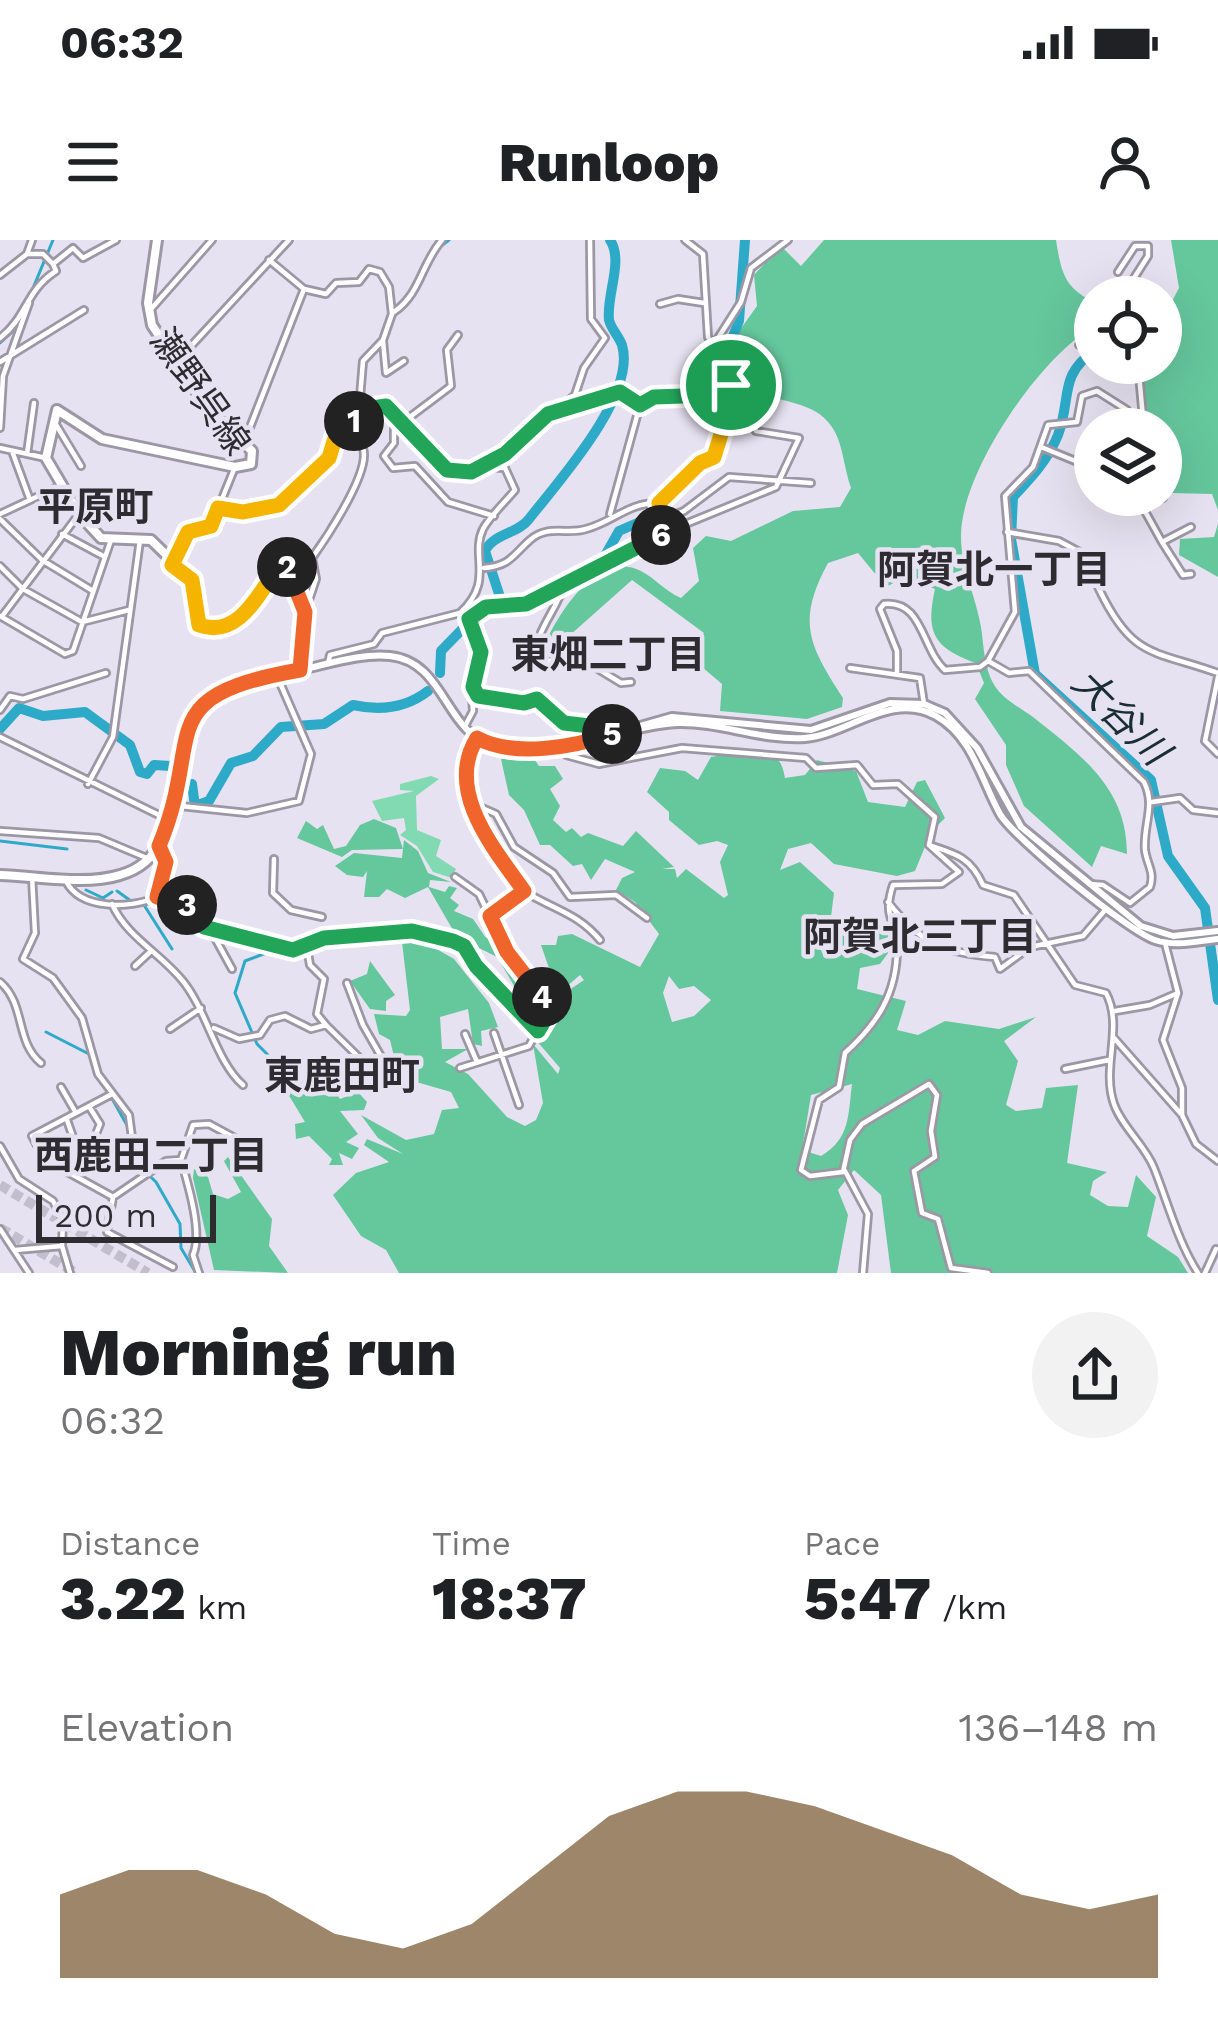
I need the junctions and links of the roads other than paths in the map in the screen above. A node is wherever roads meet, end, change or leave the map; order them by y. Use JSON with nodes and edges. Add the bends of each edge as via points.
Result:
{"nodes":[{"id":1,"x":32,"y":240,"type":"edge"},
{"id":2,"x":116,"y":240,"type":"edge"},
{"id":3,"x":157,"y":240,"type":"edge"},
{"id":4,"x":212,"y":240,"type":"edge"},
{"id":5,"x":442,"y":240,"type":"edge"},
{"id":6,"x":590,"y":240,"type":"edge"},
{"id":7,"x":685,"y":240,"type":"edge"},
{"id":8,"x":788,"y":240,"type":"edge"},
{"id":9,"x":284,"y":242,"type":"edge"},
{"id":10,"x":99,"y":244,"type":"edge"},
{"id":11,"x":27,"y":254,"type":"junction"},
{"id":12,"x":269,"y":260,"type":"junction"},
{"id":13,"x":53,"y":264,"type":"junction"},
{"id":14,"x":1118,"y":272,"type":"dead end"},
{"id":15,"x":0,"y":275,"type":"edge"},
{"id":16,"x":1135,"y":276,"type":"edge"},
{"id":17,"x":304,"y":289,"type":"junction"},
{"id":18,"x":29,"y":298,"type":"junction"},
{"id":19,"x":704,"y":303,"type":"junction"},
{"id":20,"x":660,"y":304,"type":"dead end"},
{"id":21,"x":84,"y":310,"type":"dead end"},
{"id":22,"x":148,"y":312,"type":"junction"},
{"id":23,"x":392,"y":314,"type":"junction"},
{"id":24,"x":458,"y":335,"type":"dead end"},
{"id":25,"x":0,"y":338,"type":"edge"},
{"id":26,"x":383,"y":340,"type":"junction"},
{"id":27,"x":713,"y":346,"type":"junction"},
{"id":28,"x":11,"y":355,"type":"junction"},
{"id":29,"x":0,"y":362,"type":"edge"},
{"id":30,"x":404,"y":362,"type":"dead end"},
{"id":31,"x":175,"y":364,"type":"junction"},
{"id":32,"x":737,"y":382,"type":"junction"},
{"id":33,"x":698,"y":394,"type":"junction"},
{"id":34,"x":34,"y":404,"type":"dead end"},
{"id":35,"x":640,"y":405,"type":"junction"},
{"id":36,"x":563,"y":406,"type":"junction"},
{"id":37,"x":1079,"y":408,"type":"edge"},
{"id":38,"x":1123,"y":408,"type":"edge"},
{"id":39,"x":359,"y":410,"type":"junction"},
{"id":40,"x":52,"y":418,"type":"junction"},
{"id":41,"x":394,"y":418,"type":"junction"},
{"id":42,"x":1074,"y":422,"type":"edge"},
{"id":43,"x":402,"y":423,"type":"junction"},
{"id":44,"x":0,"y":428,"type":"edge"},
{"id":45,"x":354,"y":428,"type":"junction"},
{"id":46,"x":244,"y":442,"type":"junction"},
{"id":47,"x":1040,"y":447,"type":"junction"},
{"id":48,"x":0,"y":448,"type":"edge"},
{"id":49,"x":12,"y":451,"type":"junction"},
{"id":50,"x":27,"y":454,"type":"junction"},
{"id":51,"x":46,"y":458,"type":"junction"},
{"id":52,"x":1074,"y":461,"type":"edge"},
{"id":53,"x":81,"y":466,"type":"dead end"},
{"id":54,"x":236,"y":467,"type":"junction"},
{"id":55,"x":480,"y":468,"type":"junction"},
{"id":56,"x":780,"y":479,"type":"junction"},
{"id":57,"x":812,"y":483,"type":"dead end"},
{"id":58,"x":61,"y":486,"type":"junction"},
{"id":59,"x":30,"y":500,"type":"junction"},
{"id":60,"x":659,"y":503,"type":"junction"},
{"id":61,"x":218,"y":508,"type":"junction"},
{"id":62,"x":79,"y":514,"type":"junction"},
{"id":63,"x":0,"y":516,"type":"edge"},
{"id":64,"x":494,"y":516,"type":"junction"},
{"id":65,"x":609,"y":516,"type":"junction"},
{"id":66,"x":1148,"y":516,"type":"edge"},
{"id":67,"x":662,"y":520,"type":"junction"},
{"id":68,"x":1191,"y":527,"type":"dead end"},
{"id":69,"x":666,"y":532,"type":"junction"},
{"id":70,"x":1005,"y":532,"type":"junction"},
{"id":71,"x":62,"y":535,"type":"junction"},
{"id":72,"x":140,"y":538,"type":"junction"},
{"id":73,"x":111,"y":540,"type":"junction"},
{"id":74,"x":1162,"y":542,"type":"junction"},
{"id":75,"x":105,"y":557,"type":"junction"},
{"id":76,"x":43,"y":560,"type":"junction"},
{"id":77,"x":172,"y":565,"type":"junction"},
{"id":78,"x":0,"y":566,"type":"edge"},
{"id":79,"x":484,"y":568,"type":"junction"},
{"id":80,"x":1191,"y":574,"type":"dead end"},
{"id":81,"x":565,"y":583,"type":"junction"},
{"id":82,"x":23,"y":589,"type":"junction"},
{"id":83,"x":93,"y":591,"type":"junction"},
{"id":84,"x":129,"y":610,"type":"junction"},
{"id":85,"x":305,"y":612,"type":"junction"},
{"id":86,"x":460,"y":613,"type":"junction"},
{"id":87,"x":1,"y":617,"type":"edge"},
{"id":88,"x":469,"y":619,"type":"junction"},
{"id":89,"x":82,"y":622,"type":"junction"},
{"id":90,"x":988,"y":661,"type":"junction"},
{"id":91,"x":328,"y":664,"type":"junction"},
{"id":92,"x":850,"y":668,"type":"dead end"},
{"id":93,"x":300,"y":670,"type":"junction"},
{"id":94,"x":106,"y":674,"type":"dead end"},
{"id":95,"x":276,"y":674,"type":"junction"},
{"id":96,"x":476,"y":674,"type":"junction"},
{"id":97,"x":897,"y":674,"type":"junction"},
{"id":98,"x":1218,"y":675,"type":"edge"},
{"id":99,"x":631,"y":682,"type":"dead end"},
{"id":100,"x":924,"y":704,"type":"junction"},
{"id":101,"x":0,"y":710,"type":"edge"},
{"id":102,"x":464,"y":727,"type":"junction"},
{"id":103,"x":614,"y":733,"type":"junction"},
{"id":104,"x":0,"y":737,"type":"edge"},
{"id":105,"x":477,"y":738,"type":"junction"},
{"id":106,"x":584,"y":744,"type":"junction"},
{"id":107,"x":559,"y":745,"type":"junction"},
{"id":108,"x":1218,"y":754,"type":"edge"},
{"id":109,"x":88,"y":784,"type":"junction"},
{"id":110,"x":1152,"y":802,"type":"junction"},
{"id":111,"x":473,"y":804,"type":"junction"},
{"id":112,"x":172,"y":805,"type":"junction"},
{"id":113,"x":1218,"y":813,"type":"edge"},
{"id":114,"x":169,"y":820,"type":"junction"},
{"id":115,"x":0,"y":831,"type":"edge"},
{"id":116,"x":929,"y":845,"type":"junction"},
{"id":117,"x":159,"y":846,"type":"junction"},
{"id":118,"x":149,"y":859,"type":"junction"},
{"id":119,"x":274,"y":859,"type":"dead end"},
{"id":120,"x":0,"y":875,"type":"edge"},
{"id":121,"x":32,"y":876,"type":"junction"},
{"id":122,"x":64,"y":877,"type":"junction"},
{"id":123,"x":455,"y":877,"type":"dead end"},
{"id":124,"x":1089,"y":884,"type":"junction"},
{"id":125,"x":524,"y":891,"type":"junction"},
{"id":126,"x":157,"y":897,"type":"junction"},
{"id":127,"x":888,"y":902,"type":"junction"},
{"id":128,"x":112,"y":904,"type":"junction"},
{"id":129,"x":1107,"y":907,"type":"junction"},
{"id":130,"x":490,"y":916,"type":"junction"},
{"id":131,"x":322,"y":917,"type":"dead end"},
{"id":132,"x":647,"y":918,"type":"dead end"},
{"id":133,"x":210,"y":929,"type":"junction"},
{"id":134,"x":1216,"y":936,"type":"edge"},
{"id":135,"x":600,"y":940,"type":"dead end"},
{"id":136,"x":1165,"y":943,"type":"junction"},
{"id":137,"x":1052,"y":944,"type":"junction"},
{"id":138,"x":307,"y":947,"type":"junction"},
{"id":139,"x":149,"y":952,"type":"junction"},
{"id":140,"x":135,"y":966,"type":"dead end"},
{"id":141,"x":232,"y":969,"type":"dead end"},
{"id":142,"x":0,"y":982,"type":"edge"},
{"id":143,"x":347,"y":983,"type":"dead end"},
{"id":144,"x":1178,"y":993,"type":"junction"},
{"id":145,"x":201,"y":1008,"type":"junction"},
{"id":146,"x":1115,"y":1010,"type":"junction"},
{"id":147,"x":326,"y":1025,"type":"junction"},
{"id":148,"x":212,"y":1027,"type":"junction"},
{"id":149,"x":170,"y":1029,"type":"dead end"},
{"id":150,"x":538,"y":1031,"type":"junction"},
{"id":151,"x":494,"y":1033,"type":"dead end"},
{"id":152,"x":465,"y":1034,"type":"dead end"},
{"id":153,"x":1114,"y":1038,"type":"junction"},
{"id":154,"x":502,"y":1056,"type":"junction"},
{"id":155,"x":1109,"y":1060,"type":"junction"},
{"id":156,"x":41,"y":1063,"type":"dead end"},
{"id":157,"x":478,"y":1063,"type":"junction"},
{"id":158,"x":460,"y":1068,"type":"dead end"},
{"id":159,"x":1065,"y":1069,"type":"dead end"},
{"id":160,"x":243,"y":1085,"type":"dead end"},
{"id":161,"x":61,"y":1087,"type":"dead end"},
{"id":162,"x":112,"y":1094,"type":"junction"},
{"id":163,"x":519,"y":1105,"type":"dead end"},
{"id":164,"x":90,"y":1107,"type":"junction"},
{"id":165,"x":76,"y":1114,"type":"junction"},
{"id":166,"x":1182,"y":1115,"type":"junction"},
{"id":167,"x":67,"y":1120,"type":"junction"},
{"id":168,"x":0,"y":1146,"type":"edge"},
{"id":169,"x":259,"y":1151,"type":"dead end"},
{"id":170,"x":181,"y":1160,"type":"junction"},
{"id":171,"x":1218,"y":1160,"type":"edge"},
{"id":172,"x":845,"y":1171,"type":"junction"},
{"id":173,"x":150,"y":1172,"type":"junction"},
{"id":174,"x":113,"y":1197,"type":"junction"},
{"id":175,"x":0,"y":1229,"type":"edge"},
{"id":176,"x":62,"y":1246,"type":"junction"},
{"id":177,"x":1216,"y":1249,"type":"edge"},
{"id":178,"x":15,"y":1250,"type":"junction"},
{"id":179,"x":173,"y":1267,"type":"dead end"},
{"id":180,"x":29,"y":1273,"type":"edge"},
{"id":181,"x":70,"y":1273,"type":"edge"},
{"id":182,"x":200,"y":1273,"type":"edge"},
{"id":183,"x":863,"y":1273,"type":"edge"},
{"id":184,"x":988,"y":1273,"type":"edge"},
{"id":185,"x":1202,"y":1273,"type":"edge"}],
"edges":[{"from":1,"to":11,"type":"street"},
{"from":2,"to":10,"type":"street"},
{"from":3,"to":22,"type":"main road","name":"瀬野呉線"},
{"from":4,"to":22,"type":"street"},
{"from":5,"to":23,"type":"street","via":[[414,297]]},
{"from":6,"to":36,"type":"street","via":[[592,319],[605,338]]},
{"from":7,"to":19,"type":"street","via":[[703,254]]},
{"from":8,"to":27,"type":"street","via":[[751,268]]},
{"from":9,"to":12,"type":"street"},
{"from":10,"to":13,"type":"street","via":[[82,258],[74,248]]},
{"from":11,"to":13,"type":"street"},
{"from":11,"to":15,"type":"street"},
{"from":12,"to":17,"type":"street"},
{"from":12,"to":31,"type":"street"},
{"from":13,"to":18,"type":"street","via":[[56,272]]},
{"from":14,"to":16,"type":"street","via":[[1135,246],[1148,246]]},
{"from":17,"to":23,"type":"street","via":[[326,294],[376,269],[389,287]]},
{"from":17,"to":46,"type":"street"},
{"from":18,"to":25,"type":"street","via":[[17,325]]},
{"from":18,"to":28,"type":"street"},
{"from":19,"to":20,"type":"street"},
{"from":19,"to":27,"type":"street"},
{"from":21,"to":28,"type":"street"},
{"from":22,"to":31,"type":"main road","name":"瀬野呉線"},
{"from":23,"to":26,"type":"street"},
{"from":24,"to":43,"type":"street","via":[[447,350],[451,386]]},
{"from":26,"to":30,"type":"street","via":[[386,373]]},
{"from":26,"to":39,"type":"street","via":[[363,362]]},
{"from":27,"to":33,"type":"street","via":[[712,382]]},
{"from":28,"to":29,"type":"street"},
{"from":28,"to":44,"type":"street"},
{"from":31,"to":46,"type":"main road","name":"瀬野呉線"},
{"from":32,"to":33,"type":"street"},
{"from":32,"to":56,"type":"street","via":[[747,382],[756,430],[799,438]]},
{"from":32,"to":60,"type":"street","via":[[714,457]]},
{"from":33,"to":35,"type":"street"},
{"from":34,"to":50,"type":"street"},
{"from":35,"to":36,"type":"street","via":[[620,392]]},
{"from":35,"to":65,"type":"street"},
{"from":36,"to":55,"type":"street"},
{"from":37,"to":38,"type":"street","via":[[1088,392]]},
{"from":39,"to":41,"type":"street","via":[[382,405]]},
{"from":39,"to":45,"type":"street"},
{"from":40,"to":51,"type":"main road"},
{"from":40,"to":53,"type":"street"},
{"from":40,"to":54,"type":"main road","name":"瀬野呉線","via":[[65,412],[102,440]]},
{"from":41,"to":43,"type":"street"},
{"from":41,"to":64,"type":"street","via":[[394,443],[384,457],[393,468],[415,466],[448,502]]},
{"from":42,"to":47,"type":"street","via":[[1048,425]]},
{"from":43,"to":55,"type":"street","via":[[447,470]]},
{"from":45,"to":61,"type":"street","via":[[339,434],[329,458],[279,505]]},
{"from":45,"to":85,"type":"street","via":[[364,458],[333,532],[312,558],[316,579]]},
{"from":46,"to":54,"type":"main road","name":"瀬野呉線","via":[[254,458]]},
{"from":47,"to":52,"type":"street"},
{"from":47,"to":70,"type":"street","via":[[1005,496]]},
{"from":48,"to":49,"type":"street"},
{"from":49,"to":50,"type":"street"},
{"from":49,"to":59,"type":"street"},
{"from":50,"to":51,"type":"street"},
{"from":51,"to":58,"type":"main road"},
{"from":54,"to":61,"type":"street"},
{"from":55,"to":64,"type":"street","via":[[505,468],[515,490]]},
{"from":56,"to":57,"type":"street"},
{"from":56,"to":67,"type":"street","via":[[729,477]]},
{"from":56,"to":69,"type":"street","via":[[740,505]]},
{"from":58,"to":59,"type":"street"},
{"from":58,"to":62,"type":"main road"},
{"from":59,"to":63,"type":"street"},
{"from":60,"to":65,"type":"street"},
{"from":60,"to":67,"type":"street"},
{"from":61,"to":77,"type":"street","via":[[211,526],[188,532]]},
{"from":62,"to":71,"type":"street"},
{"from":62,"to":73,"type":"main road"},
{"from":63,"to":76,"type":"street"},
{"from":64,"to":79,"type":"street","via":[[481,536]]},
{"from":65,"to":79,"type":"street","via":[[587,530],[554,529],[530,540],[518,558]]},
{"from":66,"to":74,"type":"street"},
{"from":67,"to":69,"type":"street"},
{"from":68,"to":74,"type":"street"},
{"from":69,"to":81,"type":"street"},
{"from":70,"to":90,"type":"street","via":[[1015,612]]},
{"from":70,"to":98,"type":"street","via":[[1059,541],[1087,556],[1130,640]]},
{"from":71,"to":75,"type":"street"},
{"from":71,"to":76,"type":"street"},
{"from":72,"to":73,"type":"main road"},
{"from":72,"to":77,"type":"main road"},
{"from":72,"to":84,"type":"street"},
{"from":73,"to":75,"type":"street"},
{"from":74,"to":80,"type":"street","via":[[1183,575]]},
{"from":75,"to":83,"type":"street"},
{"from":76,"to":82,"type":"street"},
{"from":76,"to":83,"type":"street"},
{"from":77,"to":85,"type":"main road","via":[[192,580],[199,625],[208,629],[254,606],[280,567],[292,570]]},
{"from":78,"to":82,"type":"street"},
{"from":79,"to":86,"type":"street"},
{"from":81,"to":88,"type":"street"},
{"from":81,"to":99,"type":"street","via":[[544,616],[534,662],[580,658]]},
{"from":82,"to":87,"type":"street"},
{"from":82,"to":89,"type":"street"},
{"from":83,"to":89,"type":"street"},
{"from":84,"to":89,"type":"street"},
{"from":84,"to":109,"type":"street","via":[[113,737]]},
{"from":85,"to":93,"type":"main road"},
{"from":86,"to":88,"type":"street"},
{"from":86,"to":91,"type":"street","via":[[382,633],[374,644],[330,655]]},
{"from":87,"to":89,"type":"street","via":[[65,654]]},
{"from":88,"to":96,"type":"street","via":[[481,652]]},
{"from":90,"to":97,"type":"street","via":[[945,670],[918,618],[884,604]]},
{"from":90,"to":110,"type":"street","via":[[1009,673],[1029,671],[1144,782]]},
{"from":91,"to":93,"type":"street"},
{"from":91,"to":102,"type":"street","via":[[376,656],[413,663],[433,678]]},
{"from":92,"to":97,"type":"street"},
{"from":93,"to":95,"type":"main road"},
{"from":94,"to":101,"type":"street","via":[[10,696]]},
{"from":95,"to":112,"type":"main road","via":[[225,686],[204,703],[190,725]]},
{"from":95,"to":112,"type":"street","via":[[311,754],[298,801],[247,813]]},
{"from":96,"to":102,"type":"street"},
{"from":96,"to":103,"type":"street","via":[[474,691],[484,699],[537,699],[564,723]]},
{"from":97,"to":100,"type":"street","via":[[920,678]]},
{"from":98,"to":108,"type":"street","via":[[1205,741]]},
{"from":100,"to":103,"type":"street","via":[[890,703],[811,730],[683,716]]},
{"from":100,"to":124,"type":"street","via":[[945,713],[977,748],[1021,827]]},
{"from":102,"to":105,"type":"street"},
{"from":103,"to":106,"type":"street"},
{"from":104,"to":109,"type":"street"},
{"from":105,"to":107,"type":"street","via":[[508,747]]},
{"from":105,"to":111,"type":"street","via":[[467,760]]},
{"from":106,"to":107,"type":"street"},
{"from":106,"to":129,"type":"street","via":[[676,723],[811,737],[887,710],[923,711],[969,749],[1009,826]]},
{"from":107,"to":116,"type":"street","via":[[566,755],[599,764],[682,748],[806,758],[816,768],[857,765],[873,785],[898,784],[935,817]]},
{"from":109,"to":114,"type":"street"},
{"from":110,"to":113,"type":"street","via":[[1180,798],[1193,810]]},
{"from":110,"to":124,"type":"street","via":[[1150,887],[1130,903]]},
{"from":111,"to":125,"type":"street","via":[[483,838]]},
{"from":111,"to":132,"type":"street","via":[[496,814],[514,847],[553,872],[570,897],[616,896]]},
{"from":112,"to":114,"type":"main road"},
{"from":114,"to":117,"type":"main road"},
{"from":115,"to":118,"type":"street","via":[[99,838]]},
{"from":116,"to":127,"type":"street","via":[[954,862],[955,879],[893,885]]},
{"from":116,"to":137,"type":"street","via":[[962,855],[983,885],[1014,896]]},
{"from":117,"to":118,"type":"main road"},
{"from":117,"to":126,"type":"street","via":[[166,862]]},
{"from":118,"to":122,"type":"main road","via":[[115,877]]},
{"from":119,"to":131,"type":"street","via":[[273,893],[291,910]]},
{"from":120,"to":121,"type":"main road"},
{"from":121,"to":122,"type":"main road"},
{"from":121,"to":162,"type":"street","via":[[34,933],[23,959],[53,977],[82,1018]]},
{"from":122,"to":128,"type":"street","via":[[85,899]]},
{"from":123,"to":130,"type":"street"},
{"from":124,"to":134,"type":"street","via":[[1151,931]]},
{"from":125,"to":130,"type":"street"},
{"from":125,"to":135,"type":"street","via":[[584,921]]},
{"from":126,"to":128,"type":"street"},
{"from":126,"to":133,"type":"street","via":[[189,906]]},
{"from":127,"to":137,"type":"street","via":[[935,948],[994,957],[1000,969],[1030,947]]},
{"from":127,"to":172,"type":"street","via":[[897,951],[889,1001],[845,1053],[838,1087],[819,1100],[801,1167],[810,1176]]},
{"from":128,"to":139,"type":"street"},
{"from":129,"to":136,"type":"street"},
{"from":129,"to":137,"type":"street","via":[[1083,936]]},
{"from":130,"to":150,"type":"street","via":[[549,1009]]},
{"from":133,"to":138,"type":"street"},
{"from":133,"to":141,"type":"street"},
{"from":134,"to":136,"type":"street"},
{"from":136,"to":144,"type":"street"},
{"from":137,"to":146,"type":"street","via":[[1075,986],[1106,993]]},
{"from":138,"to":147,"type":"street","via":[[324,979],[317,1014]]},
{"from":138,"to":150,"type":"street","via":[[324,938],[412,931],[453,941]]},
{"from":139,"to":140,"type":"street"},
{"from":139,"to":145,"type":"street"},
{"from":142,"to":156,"type":"street","via":[[17,999],[29,1053]]},
{"from":143,"to":147,"type":"street","via":[[394,1079],[386,1084]]},
{"from":144,"to":146,"type":"street"},
{"from":144,"to":166,"type":"street","via":[[1163,1040],[1182,1088]]},
{"from":145,"to":148,"type":"street"},
{"from":145,"to":149,"type":"street"},
{"from":146,"to":153,"type":"street"},
{"from":147,"to":148,"type":"street","via":[[311,1029],[285,1016],[239,1039]]},
{"from":148,"to":160,"type":"street","via":[[226,1067]]},
{"from":150,"to":154,"type":"street","via":[[529,1046]]},
{"from":151,"to":154,"type":"street"},
{"from":152,"to":157,"type":"street"},
{"from":153,"to":155,"type":"street"},
{"from":153,"to":166,"type":"street"},
{"from":154,"to":157,"type":"street"},
{"from":154,"to":163,"type":"street"},
{"from":155,"to":159,"type":"street"},
{"from":155,"to":185,"type":"street","via":[[1114,1104],[1154,1165],[1165,1206]]},
{"from":157,"to":158,"type":"street"},
{"from":161,"to":165,"type":"street"},
{"from":162,"to":164,"type":"street"},
{"from":162,"to":173,"type":"street","via":[[129,1115],[134,1153]]},
{"from":164,"to":165,"type":"street"},
{"from":164,"to":167,"type":"street","via":[[100,1124],[92,1144],[75,1144]]},
{"from":165,"to":167,"type":"street"},
{"from":166,"to":171,"type":"street","via":[[1196,1144]]},
{"from":167,"to":174,"type":"street","via":[[32,1136],[37,1150]]},
{"from":168,"to":176,"type":"street","via":[[19,1179],[53,1201],[63,1220]]},
{"from":169,"to":170,"type":"street","via":[[193,1124]]},
{"from":170,"to":173,"type":"street"},
{"from":170,"to":182,"type":"street"},
{"from":172,"to":183,"type":"street","via":[[868,1214]]},
{"from":172,"to":184,"type":"street","via":[[862,1124],[929,1084],[937,1095],[935,1157],[914,1171],[922,1213],[938,1219],[951,1268]]},
{"from":173,"to":174,"type":"street"},
{"from":174,"to":179,"type":"street","via":[[106,1232]]},
{"from":175,"to":178,"type":"street"},
{"from":176,"to":178,"type":"street"},
{"from":176,"to":181,"type":"street"},
{"from":177,"to":185,"type":"street"},
{"from":178,"to":180,"type":"street"}]}
